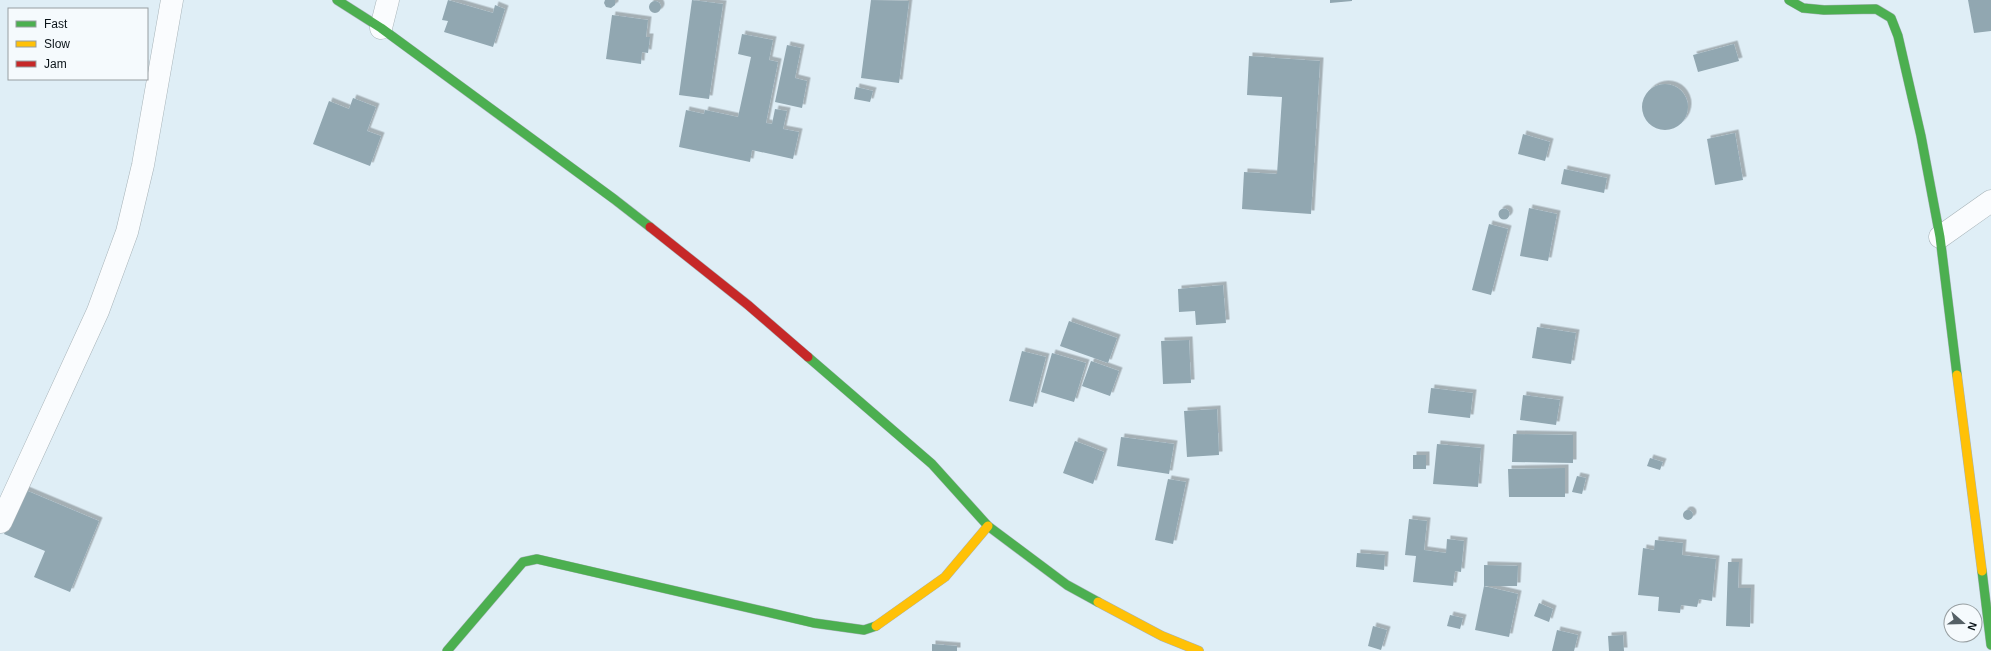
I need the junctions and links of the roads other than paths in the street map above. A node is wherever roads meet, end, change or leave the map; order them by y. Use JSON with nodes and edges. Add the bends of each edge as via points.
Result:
{"nodes":[{"id":1,"x":172,"y":0,"type":"edge"},
{"id":2,"x":336,"y":0,"type":"edge"},
{"id":3,"x":388,"y":0,"type":"edge"},
{"id":4,"x":1790,"y":0,"type":"edge"},
{"id":5,"x":381,"y":28,"type":"junction"},
{"id":6,"x":1991,"y":201,"type":"edge"},
{"id":7,"x":1940,"y":237,"type":"junction"},
{"id":8,"x":1,"y":522,"type":"edge"},
{"id":9,"x":988,"y":526,"type":"junction"},
{"id":10,"x":1991,"y":645,"type":"edge"},
{"id":11,"x":446,"y":651,"type":"edge"},
{"id":12,"x":1199,"y":651,"type":"edge"}],
"edges":[{"from":1,"to":8,"type":"street","via":[[143,165],[127,232],[98,311]]},
{"from":2,"to":5,"type":"street"},
{"from":3,"to":5,"type":"street"},
{"from":4,"to":7,"type":"street","via":[[1804,8],[1876,9],[1891,18],[1898,36],[1921,136]]},
{"from":5,"to":9,"type":"street","via":[[614,199],[748,305],[932,464]]},
{"from":6,"to":7,"type":"street"},
{"from":7,"to":10,"type":"street"},
{"from":9,"to":11,"type":"street","via":[[945,577],[879,624],[864,630],[814,623],[537,559],[523,562]]},
{"from":9,"to":12,"type":"street","via":[[1067,585],[1162,636]]}]}
